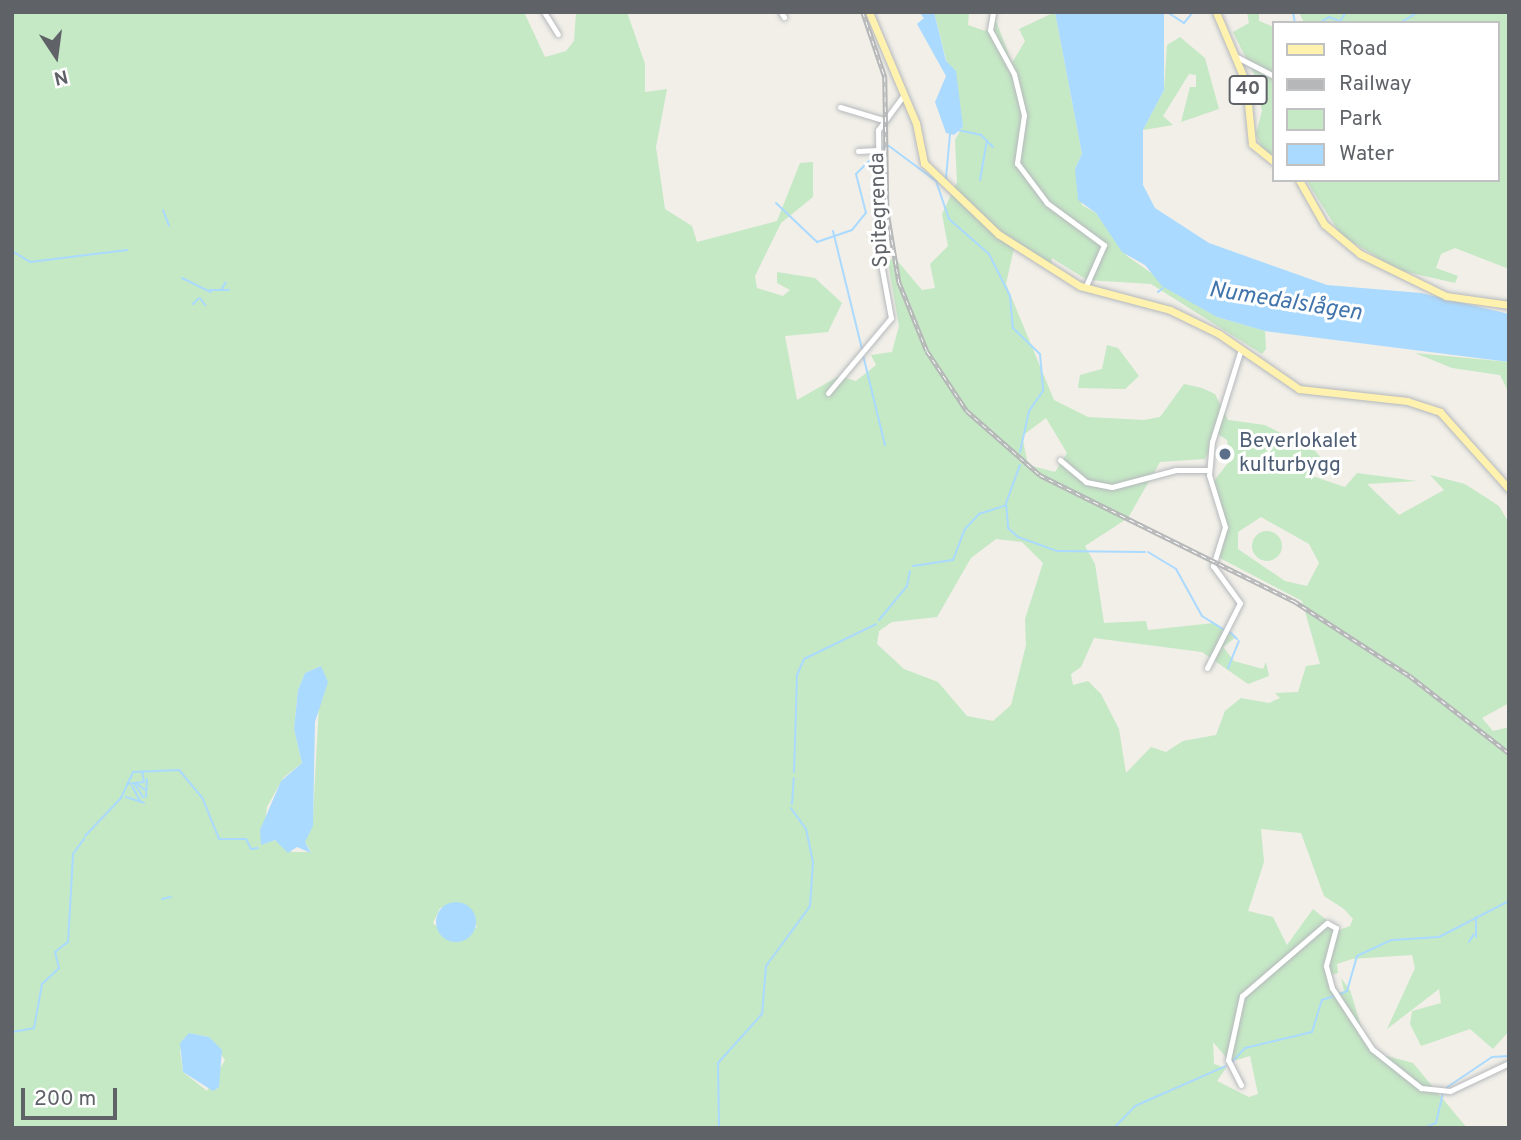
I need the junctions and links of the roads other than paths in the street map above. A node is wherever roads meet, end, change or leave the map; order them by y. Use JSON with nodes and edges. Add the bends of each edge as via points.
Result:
{"nodes":[{"id":1,"x":544,"y":12,"type":"edge"},
{"id":2,"x":869,"y":12,"type":"edge"},
{"id":3,"x":1216,"y":12,"type":"edge"},
{"id":4,"x":993,"y":13,"type":"edge"},
{"id":5,"x":558,"y":34,"type":"dead end"},
{"id":6,"x":1237,"y":57,"type":"junction"},
{"id":7,"x":1272,"y":75,"type":"edge"},
{"id":8,"x":903,"y":96,"type":"junction"},
{"id":9,"x":840,"y":107,"type":"dead end"},
{"id":10,"x":883,"y":120,"type":"junction"},
{"id":11,"x":878,"y":149,"type":"junction"},
{"id":12,"x":858,"y":151,"type":"dead end"},
{"id":13,"x":1272,"y":160,"type":"edge"},
{"id":14,"x":1300,"y":182,"type":"edge"},
{"id":15,"x":1086,"y":288,"type":"junction"},
{"id":16,"x":1509,"y":305,"type":"edge"},
{"id":17,"x":1241,"y":348,"type":"junction"},
{"id":18,"x":828,"y":393,"type":"dead end"},
{"id":19,"x":1060,"y":460,"type":"dead end"},
{"id":20,"x":1209,"y":470,"type":"junction"},
{"id":21,"x":1509,"y":489,"type":"edge"},
{"id":22,"x":1207,"y":668,"type":"dead end"},
{"id":23,"x":1509,"y":1063,"type":"edge"},
{"id":24,"x":1241,"y":1085,"type":"dead end"}],
"edges":[{"from":1,"to":5,"type":"street"},
{"from":2,"to":8,"type":"main road"},
{"from":3,"to":6,"type":"main road","number":"40"},
{"from":4,"to":15,"type":"street","via":[[990,30],[1014,74],[1024,115],[1017,163],[1047,203],[1104,245]]},
{"from":6,"to":7,"type":"street"},
{"from":6,"to":13,"type":"main road","number":"40","via":[[1248,92],[1252,144]]},
{"from":8,"to":10,"type":"street"},
{"from":8,"to":15,"type":"main road","via":[[929,169],[998,234]]},
{"from":9,"to":10,"type":"street"},
{"from":10,"to":11,"type":"street","name":"Spitegrenda"},
{"from":11,"to":12,"type":"street"},
{"from":11,"to":18,"type":"street","name":"Spitegrenda","via":[[880,265],[891,316]]},
{"from":14,"to":16,"type":"main road","via":[[1324,224],[1360,254],[1455,299]]},
{"from":15,"to":17,"type":"main road","via":[[1174,312]]},
{"from":17,"to":20,"type":"street"},
{"from":17,"to":21,"type":"main road","via":[[1303,391],[1407,401],[1440,412]]},
{"from":19,"to":20,"type":"street","via":[[1084,481],[1112,487],[1176,470]]},
{"from":20,"to":22,"type":"street","via":[[1225,527],[1213,566],[1240,599]]},
{"from":23,"to":24,"type":"street","via":[[1455,1090],[1421,1088],[1370,1047],[1332,988],[1326,966],[1336,928],[1327,922],[1242,996],[1228,1060]]}]}
